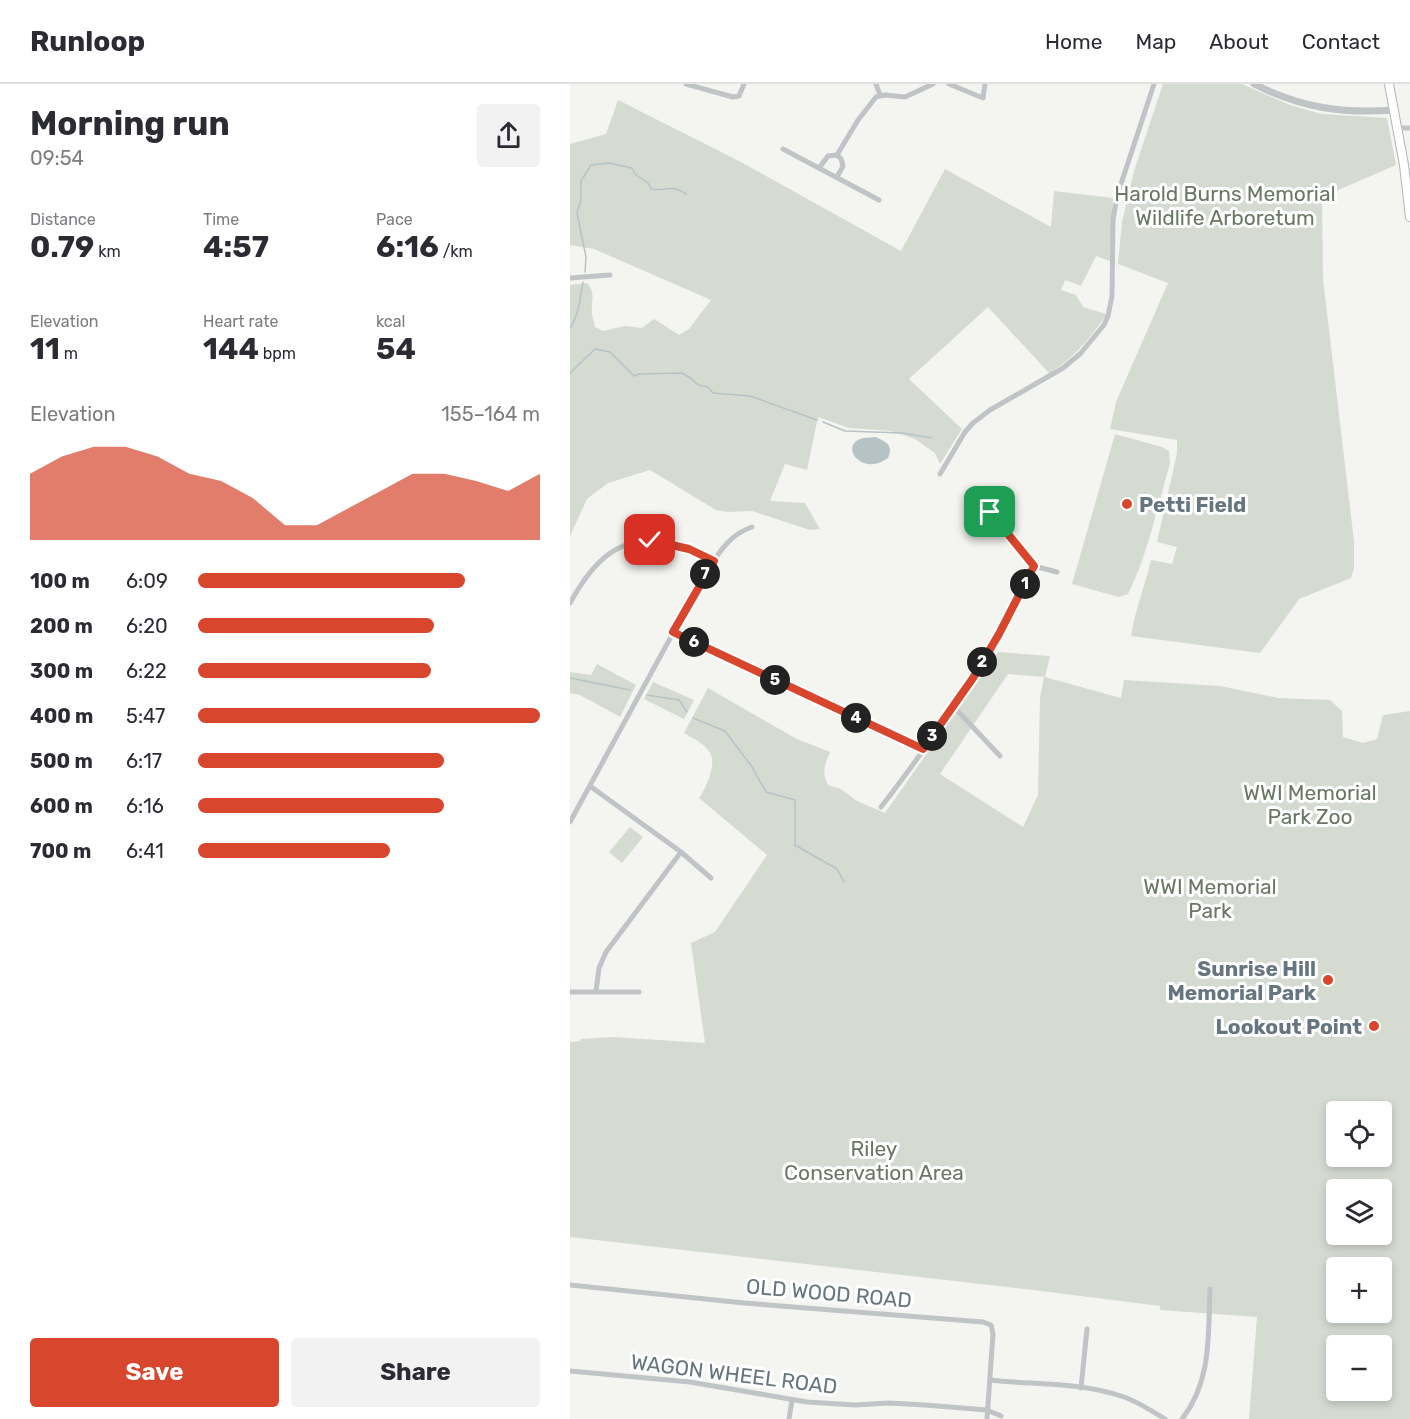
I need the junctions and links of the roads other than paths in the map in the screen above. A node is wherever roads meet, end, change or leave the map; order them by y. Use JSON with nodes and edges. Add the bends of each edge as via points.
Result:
{"nodes":[{"id":1,"x":686,"y":84,"type":"edge"},
{"id":2,"x":744,"y":84,"type":"edge"},
{"id":3,"x":876,"y":84,"type":"edge"},
{"id":4,"x":933,"y":84,"type":"edge"},
{"id":5,"x":949,"y":84,"type":"edge"},
{"id":6,"x":985,"y":84,"type":"edge"},
{"id":7,"x":1154,"y":84,"type":"edge"},
{"id":8,"x":1254,"y":84,"type":"edge"},
{"id":9,"x":1389,"y":84,"type":"edge"},
{"id":10,"x":880,"y":95,"type":"junction"},
{"id":11,"x":1395,"y":110,"type":"junction"},
{"id":12,"x":1398,"y":128,"type":"junction"},
{"id":13,"x":1410,"y":128,"type":"edge"},
{"id":14,"x":783,"y":149,"type":"dead end"},
{"id":15,"x":837,"y":155,"type":"junction"},
{"id":16,"x":819,"y":168,"type":"junction"},
{"id":17,"x":837,"y":177,"type":"junction"},
{"id":18,"x":879,"y":200,"type":"dead end"},
{"id":19,"x":1410,"y":217,"type":"edge"},
{"id":20,"x":610,"y":275,"type":"dead end"},
{"id":21,"x":570,"y":278,"type":"edge"},
{"id":22,"x":940,"y":474,"type":"dead end"},
{"id":23,"x":978,"y":510,"type":"dead end"},
{"id":24,"x":752,"y":527,"type":"dead end"},
{"id":25,"x":714,"y":561,"type":"junction"},
{"id":26,"x":1034,"y":566,"type":"junction"},
{"id":27,"x":1057,"y":572,"type":"dead end"},
{"id":28,"x":570,"y":603,"type":"edge"},
{"id":29,"x":673,"y":632,"type":"junction"},
{"id":30,"x":953,"y":706,"type":"junction"},
{"id":31,"x":923,"y":749,"type":"junction"},
{"id":32,"x":1000,"y":756,"type":"dead end"},
{"id":33,"x":590,"y":786,"type":"junction"},
{"id":34,"x":881,"y":807,"type":"dead end"},
{"id":35,"x":570,"y":822,"type":"edge"},
{"id":36,"x":681,"y":852,"type":"junction"},
{"id":37,"x":711,"y":878,"type":"dead end"},
{"id":38,"x":596,"y":991,"type":"junction"},
{"id":39,"x":570,"y":992,"type":"edge"},
{"id":40,"x":639,"y":992,"type":"dead end"},
{"id":41,"x":570,"y":1285,"type":"edge"},
{"id":42,"x":1210,"y":1289,"type":"dead end"},
{"id":43,"x":1088,"y":1329,"type":"dead end"},
{"id":44,"x":570,"y":1371,"type":"edge"},
{"id":45,"x":990,"y":1380,"type":"junction"},
{"id":46,"x":1081,"y":1388,"type":"junction"},
{"id":47,"x":792,"y":1400,"type":"junction"},
{"id":48,"x":987,"y":1410,"type":"junction"},
{"id":49,"x":1001,"y":1416,"type":"dead end"},
{"id":50,"x":789,"y":1419,"type":"edge"},
{"id":51,"x":987,"y":1419,"type":"edge"},
{"id":52,"x":1165,"y":1419,"type":"edge"},
{"id":53,"x":1182,"y":1419,"type":"edge"}],
"edges":[{"from":1,"to":2,"type":"street","via":[[733,97],[739,96]]},
{"from":3,"to":10,"type":"street"},
{"from":4,"to":10,"type":"street","via":[[905,97]]},
{"from":5,"to":6,"type":"street","via":[[983,98]]},
{"from":7,"to":22,"type":"street","via":[[1117,196],[1112,296],[1104,326],[1064,368],[973,423]]},
{"from":8,"to":11,"type":"street","via":[[1298,103],[1323,108]]},
{"from":9,"to":11,"type":"main road"},
{"from":10,"to":15,"type":"street","via":[[872,100]]},
{"from":11,"to":12,"type":"main road"},
{"from":12,"to":13,"type":"street"},
{"from":12,"to":19,"type":"main road"},
{"from":14,"to":16,"type":"street"},
{"from":15,"to":16,"type":"street","via":[[828,156]]},
{"from":15,"to":17,"type":"street","via":[[843,166]]},
{"from":16,"to":17,"type":"street"},
{"from":17,"to":18,"type":"street"},
{"from":20,"to":21,"type":"street"},
{"from":23,"to":26,"type":"street","via":[[990,512]]},
{"from":24,"to":25,"type":"street","via":[[739,531]]},
{"from":25,"to":28,"type":"street","via":[[689,549],[650,540],[629,544],[597,563]]},
{"from":25,"to":29,"type":"street"},
{"from":26,"to":27,"type":"street"},
{"from":26,"to":30,"type":"street","via":[[999,634]]},
{"from":29,"to":31,"type":"street"},
{"from":29,"to":33,"type":"street"},
{"from":30,"to":31,"type":"street"},
{"from":30,"to":32,"type":"street"},
{"from":31,"to":34,"type":"street"},
{"from":33,"to":35,"type":"street"},
{"from":33,"to":36,"type":"street"},
{"from":36,"to":37,"type":"street"},
{"from":36,"to":38,"type":"street","via":[[606,952]]},
{"from":38,"to":39,"type":"street"},
{"from":38,"to":40,"type":"street"},
{"from":41,"to":45,"type":"street","name":"OLD WOOD ROAD","via":[[983,1323],[991,1325],[993,1334]]},
{"from":42,"to":53,"type":"street","via":[[1205,1371],[1196,1398]]},
{"from":43,"to":46,"type":"street"},
{"from":44,"to":47,"type":"street","name":"WAGON WHEEL ROAD","via":[[690,1382]]},
{"from":45,"to":46,"type":"street"},
{"from":45,"to":48,"type":"street","name":"OLD WOOD ROAD"},
{"from":46,"to":52,"type":"street","via":[[1126,1397]]},
{"from":47,"to":48,"type":"street","name":"WAGON WHEEL ROAD"},
{"from":47,"to":50,"type":"street"},
{"from":48,"to":49,"type":"street","name":"WAGON WHEEL ROAD"},
{"from":48,"to":51,"type":"street","name":"OLD WOOD ROAD"}]}
